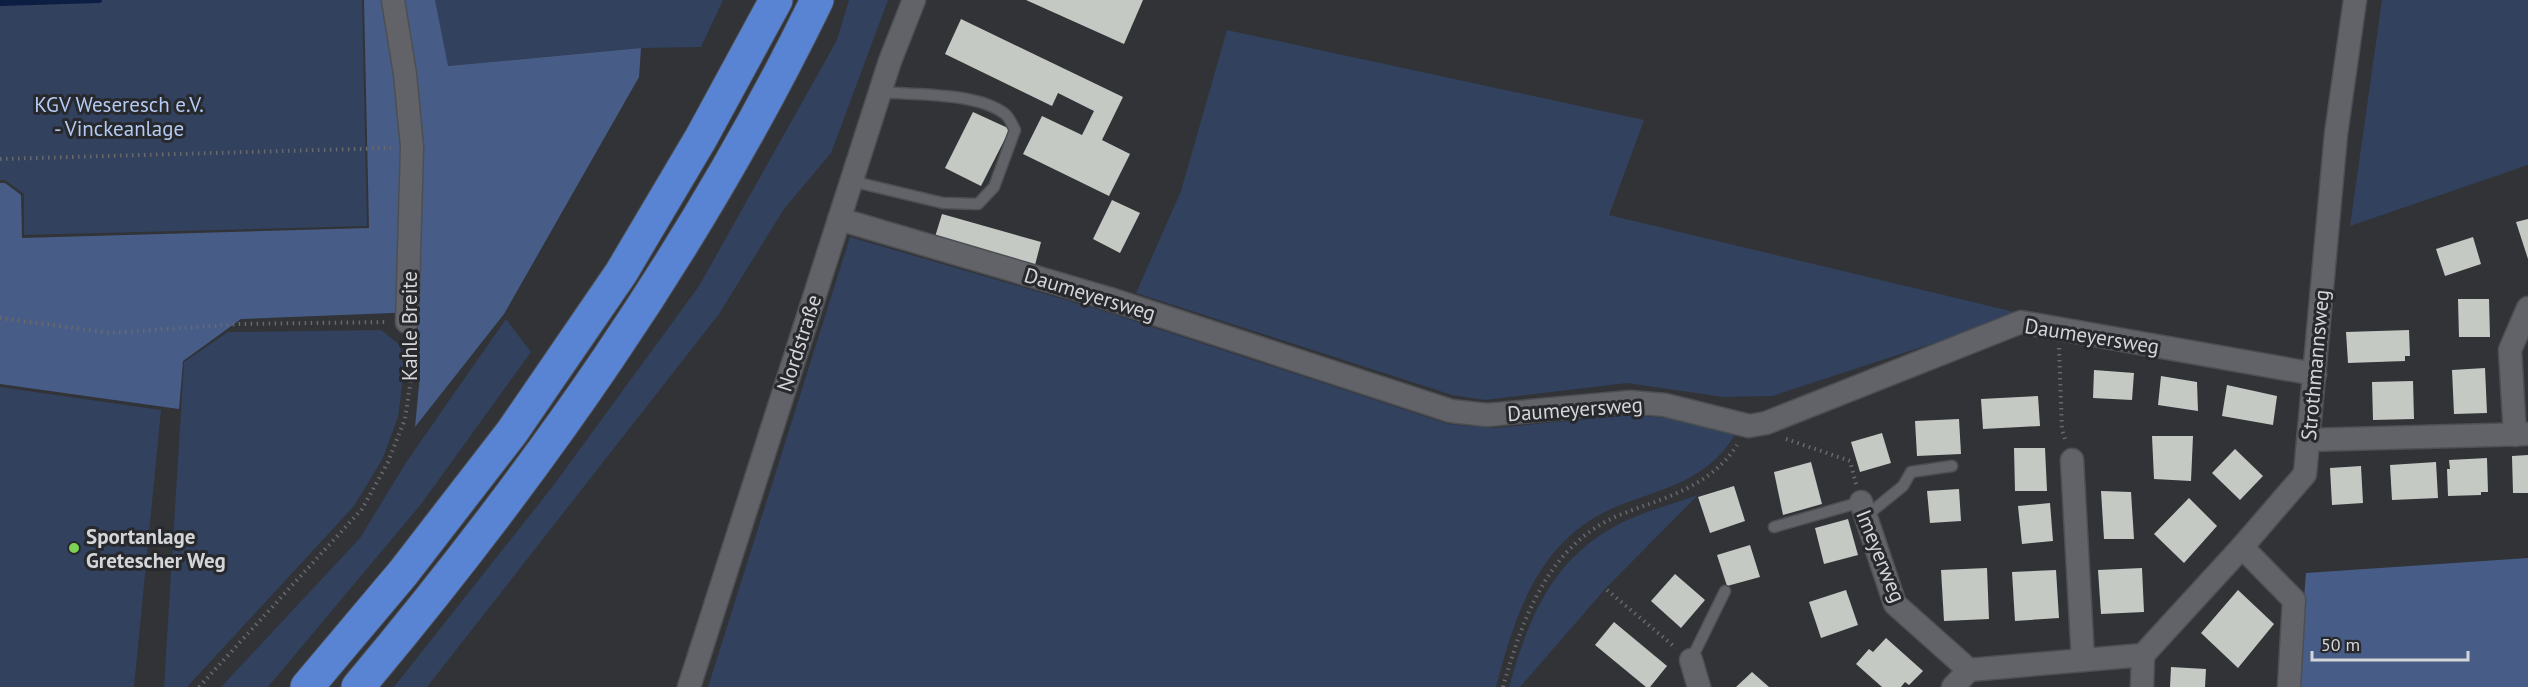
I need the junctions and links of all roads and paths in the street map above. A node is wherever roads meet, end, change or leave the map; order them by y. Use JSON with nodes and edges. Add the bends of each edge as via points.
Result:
{"nodes":[{"id":1,"x":393,"y":0,"type":"edge"},
{"id":2,"x":776,"y":0,"type":"edge"},
{"id":3,"x":817,"y":0,"type":"edge"},
{"id":4,"x":914,"y":0,"type":"edge"},
{"id":5,"x":2355,"y":0,"type":"edge"},
{"id":6,"x":879,"y":92,"type":"junction"},
{"id":7,"x":412,"y":147,"type":"junction"},
{"id":8,"x":0,"y":159,"type":"edge"},
{"id":9,"x":851,"y":182,"type":"junction"},
{"id":10,"x":839,"y":219,"type":"junction"},
{"id":11,"x":2528,"y":308,"type":"edge"},
{"id":12,"x":0,"y":318,"type":"edge"},
{"id":13,"x":407,"y":322,"type":"junction"},
{"id":14,"x":2058,"y":327,"type":"junction"},
{"id":15,"x":2314,"y":374,"type":"junction"},
{"id":16,"x":1749,"y":426,"type":"junction"},
{"id":17,"x":2521,"y":434,"type":"edge"},
{"id":18,"x":2308,"y":440,"type":"junction"},
{"id":19,"x":2072,"y":460,"type":"joint"},
{"id":20,"x":1952,"y":466,"type":"dead end"},
{"id":21,"x":1863,"y":509,"type":"junction"},
{"id":22,"x":1774,"y":527,"type":"dead end"},
{"id":23,"x":2242,"y":547,"type":"junction"},
{"id":24,"x":1607,"y":590,"type":"dead end"},
{"id":25,"x":1725,"y":591,"type":"dead end"},
{"id":26,"x":2143,"y":655,"type":"junction"},
{"id":27,"x":1691,"y":660,"type":"junction"},
{"id":28,"x":2083,"y":660,"type":"junction"},
{"id":29,"x":1969,"y":670,"type":"junction"},
{"id":30,"x":199,"y":687,"type":"edge"},
{"id":31,"x":307,"y":687,"type":"edge"},
{"id":32,"x":358,"y":687,"type":"edge"},
{"id":33,"x":689,"y":687,"type":"edge"},
{"id":34,"x":1503,"y":687,"type":"edge"},
{"id":35,"x":1699,"y":687,"type":"edge"},
{"id":36,"x":1953,"y":687,"type":"edge"},
{"id":37,"x":2142,"y":687,"type":"edge"},
{"id":38,"x":2289,"y":687,"type":"edge"}],
"edges":[{"from":1,"to":7,"type":"street","name":"Kahle Breite"},
{"from":2,"to":31,"type":"highway","via":[[701,138],[615,282],[512,432],[403,573]]},
{"from":3,"to":32,"type":"highway","via":[[736,153],[654,291],[544,452],[434,596]]},
{"from":4,"to":6,"type":"street","name":"Nordstraße"},
{"from":5,"to":15,"type":"street","name":"Strothmannsweg","via":[[2336,134]]},
{"from":6,"to":9,"type":"street","name":"Nordstraße"},
{"from":6,"to":9,"type":"lane","via":[[967,100],[990,106],[1007,115],[1015,130],[994,187],[978,204],[943,203]]},
{"from":7,"to":8,"type":"path"},
{"from":7,"to":13,"type":"street","name":"Kahle Breite"},
{"from":9,"to":10,"type":"street","name":"Nordstraße"},
{"from":10,"to":16,"type":"street","name":"Daumeyersweg","via":[[1110,299],[1451,411],[1487,415],[1630,402],[1665,405]]},
{"from":10,"to":33,"type":"street","name":"Nordstraße"},
{"from":11,"to":17,"type":"street","via":[[2510,350]]},
{"from":12,"to":13,"type":"path","via":[[111,333],[240,324]]},
{"from":13,"to":30,"type":"path","name":"Kahle Breite","via":[[412,372],[405,419],[388,462],[362,509]]},
{"from":14,"to":15,"type":"street","name":"Daumeyersweg"},
{"from":14,"to":16,"type":"street","name":"Daumeyersweg","via":[[2021,322],[1766,423]]},
{"from":14,"to":19,"type":"path","via":[[2061,430]]},
{"from":15,"to":18,"type":"street","name":"Strothmannsweg"},
{"from":16,"to":21,"type":"path","via":[[1850,461]]},
{"from":16,"to":34,"type":"path","via":[[1729,457],[1704,480],[1585,534],[1553,567],[1533,599]]},
{"from":17,"to":18,"type":"street"},
{"from":18,"to":23,"type":"street","name":"Strothmannsweg","via":[[2306,474]]},
{"from":19,"to":28,"type":"street"},
{"from":20,"to":21,"type":"lane","via":[[1911,472],[1903,486]]},
{"from":21,"to":22,"type":"lane","name":"Imeyerweg"},
{"from":21,"to":29,"type":"street","name":"Imeyerweg","via":[[1895,604]]},
{"from":23,"to":26,"type":"street"},
{"from":23,"to":38,"type":"street","via":[[2294,600]]},
{"from":24,"to":27,"type":"path"},
{"from":25,"to":27,"type":"lane"},
{"from":26,"to":28,"type":"street"},
{"from":26,"to":37,"type":"street"},
{"from":27,"to":35,"type":"street"},
{"from":28,"to":29,"type":"street"},
{"from":29,"to":36,"type":"street"}]}
